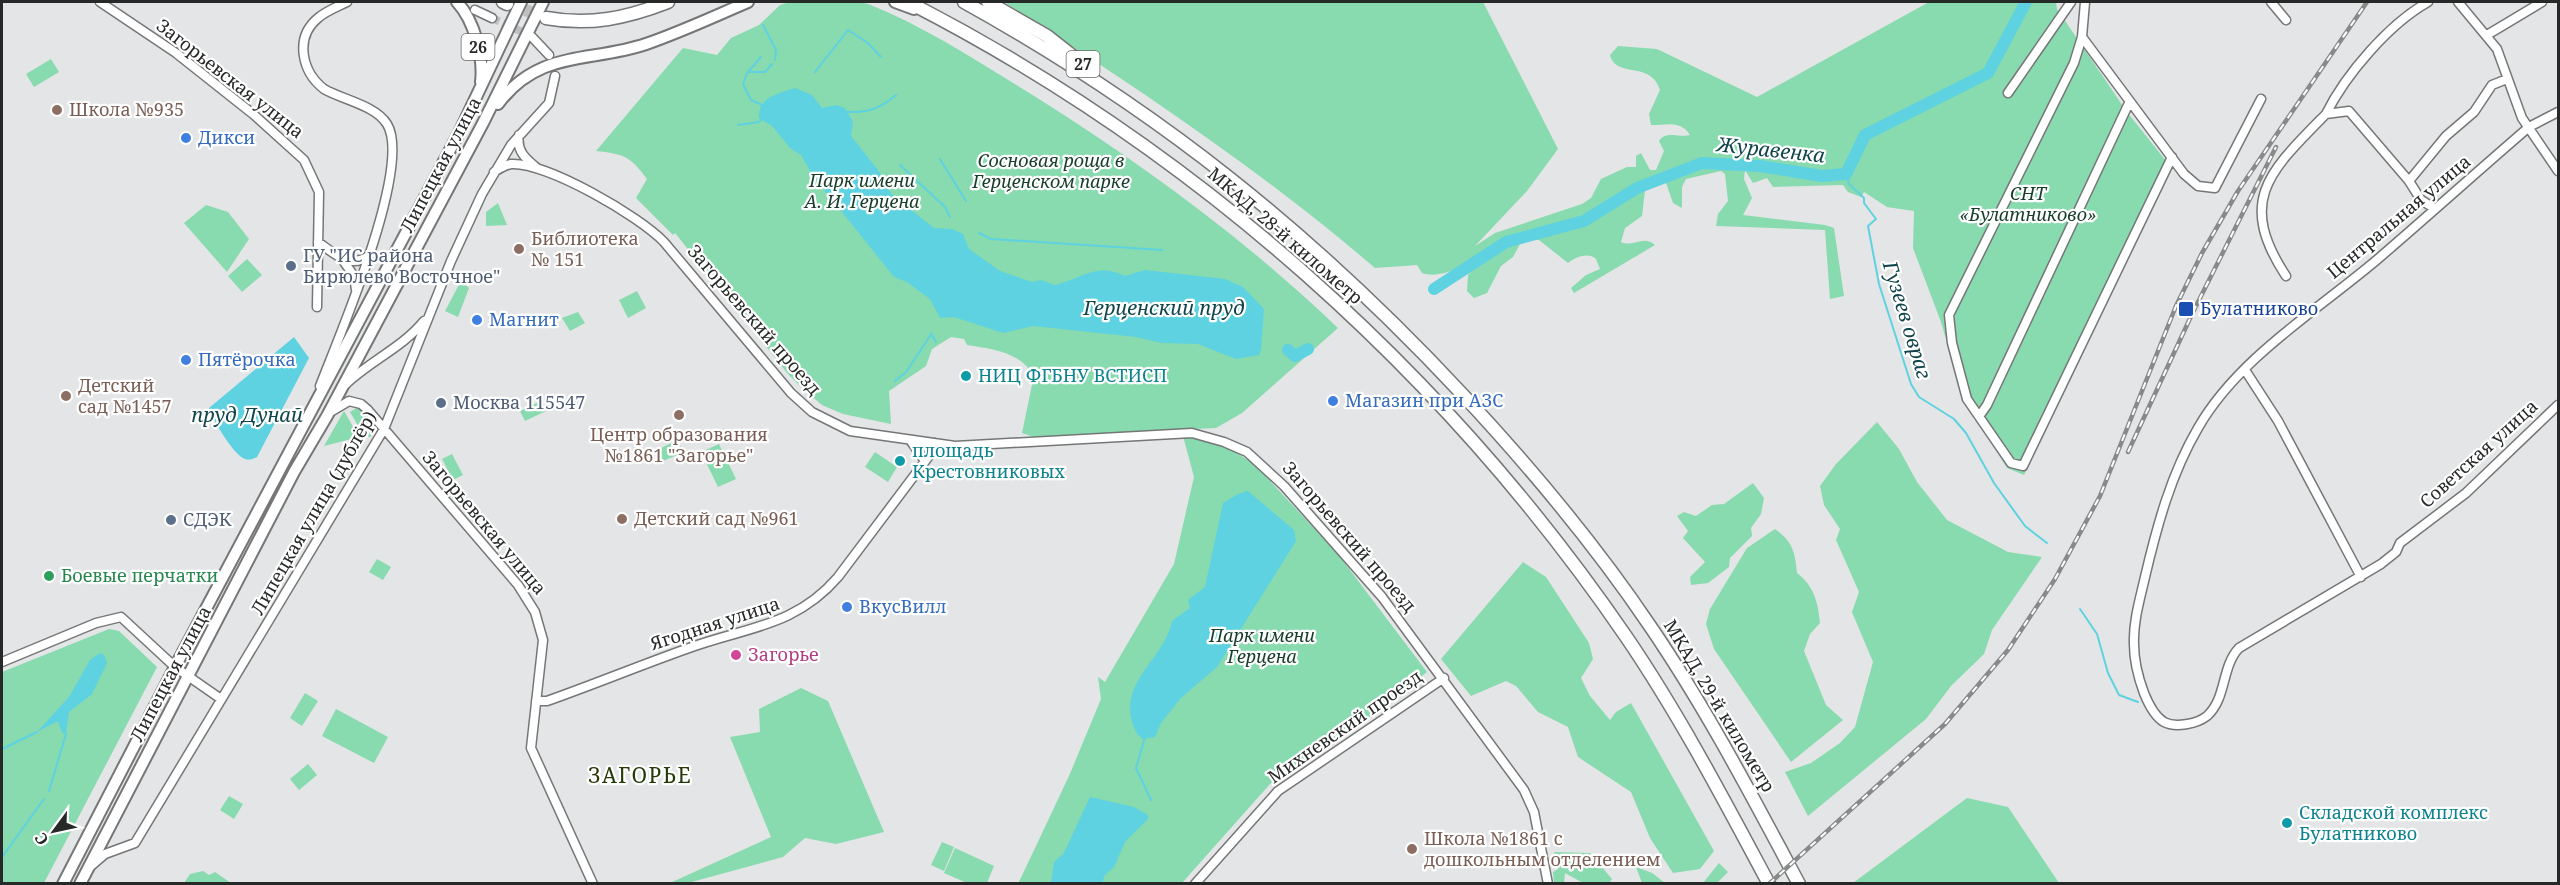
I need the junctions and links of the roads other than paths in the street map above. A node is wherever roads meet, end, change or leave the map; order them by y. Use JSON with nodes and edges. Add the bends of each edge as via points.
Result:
{"nodes":[{"id":1,"x":100,"y":2,"type":"edge"},
{"id":2,"x":347,"y":2,"type":"edge"},
{"id":3,"x":521,"y":2,"type":"edge"},
{"id":4,"x":543,"y":2,"type":"edge"},
{"id":5,"x":668,"y":2,"type":"edge"},
{"id":6,"x":748,"y":2,"type":"edge"},
{"id":7,"x":895,"y":2,"type":"edge"},
{"id":8,"x":908,"y":2,"type":"edge"},
{"id":9,"x":964,"y":2,"type":"edge"},
{"id":10,"x":988,"y":2,"type":"edge"},
{"id":11,"x":2070,"y":2,"type":"edge"},
{"id":12,"x":2085,"y":2,"type":"edge"},
{"id":13,"x":2271,"y":2,"type":"edge"},
{"id":14,"x":2428,"y":2,"type":"edge"},
{"id":15,"x":2458,"y":2,"type":"edge"},
{"id":16,"x":2542,"y":2,"type":"edge"},
{"id":17,"x":464,"y":6,"type":"edge"},
{"id":18,"x":492,"y":18,"type":"tunnel mouth"},
{"id":19,"x":546,"y":18,"type":"tunnel mouth"},
{"id":20,"x":2286,"y":20,"type":"dead end"},
{"id":21,"x":953,"y":25,"type":"junction"},
{"id":22,"x":2487,"y":35,"type":"junction"},
{"id":23,"x":532,"y":37,"type":"tunnel mouth"},
{"id":24,"x":2082,"y":37,"type":"junction"},
{"id":25,"x":549,"y":55,"type":"dead end"},
{"id":26,"x":555,"y":76,"type":"dead end"},
{"id":27,"x":2507,"y":79,"type":"junction"},
{"id":28,"x":2008,"y":93,"type":"dead end"},
{"id":29,"x":478,"y":96,"type":"junction"},
{"id":30,"x":2261,"y":99,"type":"dead end"},
{"id":31,"x":2129,"y":103,"type":"junction"},
{"id":32,"x":2559,"y":112,"type":"edge"},
{"id":33,"x":2326,"y":114,"type":"junction"},
{"id":34,"x":483,"y":123,"type":"junction"},
{"id":35,"x":2529,"y":127,"type":"junction"},
{"id":36,"x":1173,"y":133,"type":"junction"},
{"id":37,"x":519,"y":135,"type":"junction"},
{"id":38,"x":2172,"y":157,"type":"junction"},
{"id":39,"x":2559,"y":171,"type":"edge"},
{"id":40,"x":494,"y":172,"type":"junction"},
{"id":41,"x":543,"y":172,"type":"junction"},
{"id":42,"x":2409,"y":181,"type":"junction"},
{"id":43,"x":2434,"y":208,"type":"junction"},
{"id":44,"x":318,"y":242,"type":"junction"},
{"id":45,"x":370,"y":255,"type":"junction"},
{"id":46,"x":342,"y":259,"type":"junction"},
{"id":47,"x":2286,"y":276,"type":"dead end"},
{"id":48,"x":355,"y":296,"type":"junction"},
{"id":49,"x":435,"y":302,"type":"junction"},
{"id":50,"x":317,"y":307,"type":"dead end"},
{"id":51,"x":2245,"y":370,"type":"junction"},
{"id":52,"x":340,"y":389,"type":"junction"},
{"id":53,"x":2559,"y":405,"type":"edge"},
{"id":54,"x":309,"y":415,"type":"junction"},
{"id":55,"x":1980,"y":415,"type":"junction"},
{"id":56,"x":327,"y":416,"type":"junction"},
{"id":57,"x":384,"y":429,"type":"junction"},
{"id":58,"x":910,"y":440,"type":"junction"},
{"id":59,"x":935,"y":443,"type":"junction"},
{"id":60,"x":925,"y":461,"type":"junction"},
{"id":61,"x":1599,"y":554,"type":"joint"},
{"id":62,"x":2361,"y":577,"type":"junction"},
{"id":63,"x":196,"y":629,"type":"junction"},
{"id":64,"x":209,"y":636,"type":"junction"},
{"id":65,"x":2,"y":662,"type":"edge"},
{"id":66,"x":175,"y":667,"type":"junction"},
{"id":67,"x":188,"y":678,"type":"junction"},
{"id":68,"x":1443,"y":678,"type":"junction"},
{"id":69,"x":221,"y":699,"type":"junction"},
{"id":70,"x":536,"y":701,"type":"junction"},
{"id":71,"x":88,"y":868,"type":"junction"},
{"id":72,"x":63,"y":884,"type":"edge"},
{"id":73,"x":80,"y":884,"type":"edge"},
{"id":74,"x":593,"y":884,"type":"edge"},
{"id":75,"x":1195,"y":884,"type":"edge"},
{"id":76,"x":1548,"y":884,"type":"edge"},
{"id":77,"x":1769,"y":884,"type":"edge"},
{"id":78,"x":1799,"y":884,"type":"edge"}],
"edges":[{"from":1,"to":44,"type":"street","name":"Загорьевская улица","via":[[176,53],[304,160],[318,192]]},
{"from":2,"to":45,"type":"street","via":[[328,11],[311,26],[303,55],[316,83],[380,116],[390,130],[393,151]]},
{"from":3,"to":29,"type":"main road","name":"Липецкая улица"},
{"from":4,"to":34,"type":"main road","name":"Липецкая улица"},
{"from":5,"to":19,"type":"highway","via":[[605,21]]},
{"from":6,"to":34,"type":"main road","via":[[645,44],[548,64],[513,86]]},
{"from":7,"to":21,"type":"main road"},
{"from":8,"to":21,"type":"highway","name":"МКАД, 28-й километр"},
{"from":9,"to":36,"type":"highway","name":"МКАД, 28-й километр","via":[[1076,68]]},
{"from":10,"to":36,"type":"highway","number":"27","via":[[1047,36]]},
{"from":11,"to":28,"type":"street"},
{"from":12,"to":24,"type":"street"},
{"from":13,"to":20,"type":"street"},
{"from":14,"to":33,"type":"street","via":[[2395,25],[2336,94]]},
{"from":15,"to":22,"type":"street"},
{"from":16,"to":22,"type":"street"},
{"from":17,"to":18,"type":"street"},
{"from":17,"to":29,"type":"main road","number":"26","via":[[482,70]]},
{"from":21,"to":77,"type":"highway","name":"МКАД, 28-й километр","via":[[1123,130],[1192,180],[1289,260],[1423,387],[1512,487],[1578,569],[1627,639],[1673,710]]},
{"from":22,"to":27,"type":"street"},
{"from":23,"to":25,"type":"street"},
{"from":24,"to":31,"type":"street"},
{"from":24,"to":55,"type":"street","via":[[2073,63],[1949,315],[1952,343],[1968,399]]},
{"from":26,"to":37,"type":"street","name":"Липецкая улица (дублёр)","via":[[549,103]]},
{"from":27,"to":35,"type":"street"},
{"from":27,"to":42,"type":"street","via":[[2492,85],[2474,112],[2446,136]]},
{"from":29,"to":54,"type":"main road","name":"Липецкая улица"},
{"from":30,"to":38,"type":"street","via":[[2215,188],[2198,186]]},
{"from":31,"to":38,"type":"street"},
{"from":31,"to":55,"type":"street"},
{"from":32,"to":35,"type":"street","name":"Центральная улица"},
{"from":33,"to":42,"type":"street","via":[[2349,111]]},
{"from":33,"to":47,"type":"street","via":[[2280,166],[2263,196],[2260,211],[2264,237]]},
{"from":34,"to":52,"type":"main road","name":"Липецкая улица"},
{"from":35,"to":39,"type":"street"},
{"from":35,"to":43,"type":"street","name":"Центральная улица"},
{"from":36,"to":61,"type":"highway","name":"МКАД, 28-й километр","via":[[1306,240],[1400,328],[1518,454]]},
{"from":37,"to":40,"type":"street","name":"Липецкая улица (дублёр)"},
{"from":37,"to":41,"type":"street","via":[[521,153]]},
{"from":38,"to":55,"type":"street","via":[[2023,466],[2011,463]]},
{"from":40,"to":41,"type":"street","via":[[510,164]]},
{"from":40,"to":49,"type":"street","name":"Липецкая улица (дублёр)"},
{"from":41,"to":58,"type":"street","name":"Загорьевский проезд","via":[[618,206],[642,222],[664,242],[791,393],[812,412],[850,431]]},
{"from":42,"to":43,"type":"street","via":[[2421,200]]},
{"from":43,"to":51,"type":"street","name":"Центральная улица"},
{"from":44,"to":46,"type":"street"},
{"from":44,"to":50,"type":"street","name":"Загорьевская улица"},
{"from":45,"to":46,"type":"street","via":[[358,262]]},
{"from":45,"to":48,"type":"street"},
{"from":46,"to":48,"type":"street","via":[[354,276]]},
{"from":48,"to":54,"type":"street"},
{"from":49,"to":52,"type":"street","via":[[416,332]]},
{"from":49,"to":57,"type":"street","name":"Липецкая улица (дублёр)"},
{"from":51,"to":62,"type":"street","via":[[2278,421]]},
{"from":51,"to":62,"type":"street","name":"Центральная улица","via":[[2227,386],[2198,427],[2176,468],[2155,534],[2135,621],[2138,676],[2146,700],[2166,724],[2197,722],[2206,717],[2222,691],[2230,658],[2239,648]]},
{"from":52,"to":56,"type":"main road","name":"Липецкая улица"},
{"from":53,"to":62,"type":"street","name":"Советская улица","via":[[2466,493]]},
{"from":54,"to":63,"type":"main road","name":"Липецкая улица"},
{"from":56,"to":57,"type":"street","name":"Загорьевская улица","via":[[342,403],[357,402]]},
{"from":56,"to":64,"type":"main road","name":"Липецкая улица"},
{"from":57,"to":69,"type":"street","name":"Липецкая улица (дублёр)"},
{"from":57,"to":70,"type":"street","name":"Загорьевская улица","via":[[518,585],[535,612],[543,640]]},
{"from":58,"to":59,"type":"street","name":"Загорьевский проезд"},
{"from":58,"to":60,"type":"street"},
{"from":59,"to":60,"type":"street","name":"Ягодная улица"},
{"from":59,"to":68,"type":"street","name":"Загорьевский проезд","via":[[987,446],[1180,433],[1207,436],[1247,452],[1272,473],[1343,550]]},
{"from":60,"to":70,"type":"street","name":"Ягодная улица","via":[[838,577],[800,611],[547,701]]},
{"from":61,"to":78,"type":"highway","name":"МКАД, 29-й километр","via":[[1684,678]]},
{"from":63,"to":64,"type":"street","via":[[198,640]]},
{"from":63,"to":66,"type":"main road","name":"Липецкая улица"},
{"from":64,"to":67,"type":"main road","name":"Липецкая улица"},
{"from":65,"to":66,"type":"street","via":[[96,623],[121,617]]},
{"from":66,"to":67,"type":"street"},
{"from":66,"to":72,"type":"main road","name":"Липецкая улица"},
{"from":67,"to":69,"type":"street"},
{"from":67,"to":71,"type":"main road","name":"Липецкая улица"},
{"from":68,"to":75,"type":"street","name":"Михневский проезд","via":[[1278,791]]},
{"from":68,"to":76,"type":"street","name":"Загорьевский проезд","via":[[1524,790],[1534,812]]},
{"from":69,"to":71,"type":"street","name":"Липецкая улица (дублёр)","via":[[135,843],[105,854]]},
{"from":70,"to":74,"type":"street","name":"Загорьевская улица","via":[[531,748]]},
{"from":71,"to":73,"type":"main road","name":"Липецкая улица"}]}
